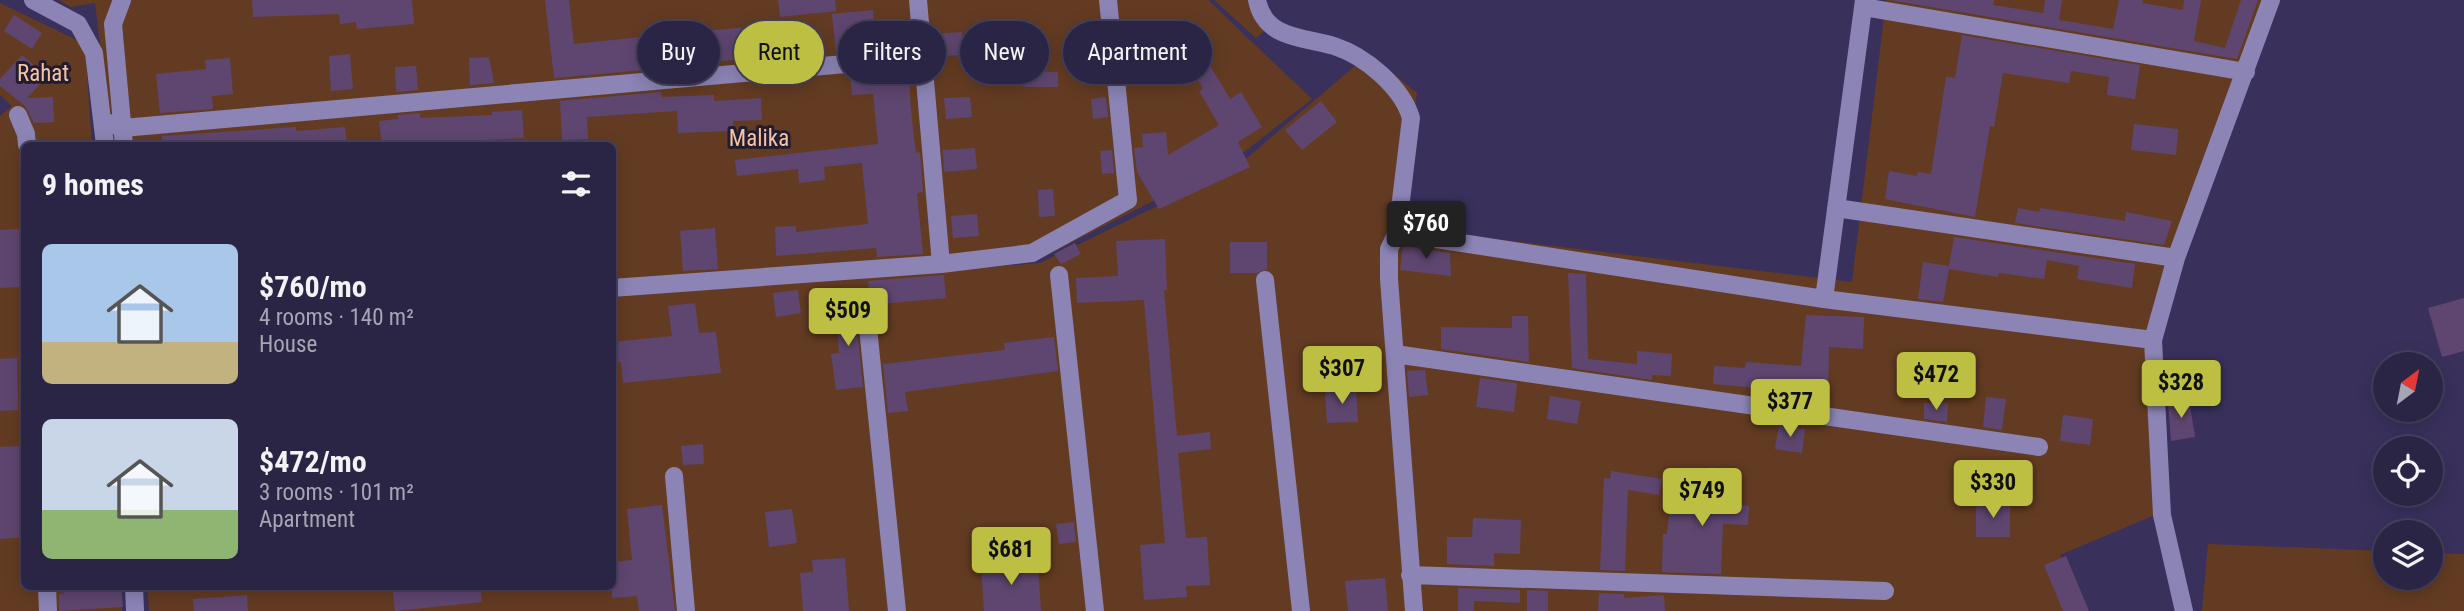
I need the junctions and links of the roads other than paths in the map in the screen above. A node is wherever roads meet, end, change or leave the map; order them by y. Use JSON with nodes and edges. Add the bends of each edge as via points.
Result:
{"nodes":[{"id":1,"x":33,"y":0,"type":"edge"},
{"id":2,"x":122,"y":0,"type":"edge"},
{"id":3,"x":918,"y":0,"type":"edge"},
{"id":4,"x":1108,"y":0,"type":"edge"},
{"id":5,"x":1257,"y":0,"type":"edge"},
{"id":6,"x":2270,"y":0,"type":"edge"},
{"id":7,"x":1863,"y":3,"type":"edge"},
{"id":8,"x":920,"y":21,"type":"edge"},
{"id":9,"x":838,"y":66,"type":"edge"},
{"id":10,"x":2246,"y":72,"type":"junction"},
{"id":11,"x":926,"y":84,"type":"edge"},
{"id":12,"x":18,"y":116,"type":"dead end"},
{"id":13,"x":103,"y":121,"type":"junction"},
{"id":14,"x":124,"y":137,"type":"edge"},
{"id":15,"x":27,"y":142,"type":"edge"},
{"id":16,"x":105,"y":142,"type":"edge"},
{"id":17,"x":1836,"y":208,"type":"junction"},
{"id":18,"x":1397,"y":233,"type":"junction"},
{"id":19,"x":2176,"y":258,"type":"junction"},
{"id":20,"x":941,"y":264,"type":"junction"},
{"id":21,"x":1059,"y":275,"type":"dead end"},
{"id":22,"x":1265,"y":280,"type":"dead end"},
{"id":23,"x":616,"y":288,"type":"edge"},
{"id":24,"x":1824,"y":299,"type":"junction"},
{"id":25,"x":868,"y":328,"type":"dead end"},
{"id":26,"x":2153,"y":340,"type":"junction"},
{"id":27,"x":1395,"y":354,"type":"junction"},
{"id":28,"x":2039,"y":447,"type":"dead end"},
{"id":29,"x":674,"y":476,"type":"dead end"},
{"id":30,"x":1410,"y":575,"type":"junction"},
{"id":31,"x":47,"y":590,"type":"edge"},
{"id":32,"x":134,"y":590,"type":"edge"},
{"id":33,"x":1885,"y":591,"type":"dead end"},
{"id":34,"x":48,"y":611,"type":"edge"},
{"id":35,"x":135,"y":611,"type":"edge"},
{"id":36,"x":686,"y":611,"type":"edge"},
{"id":37,"x":897,"y":611,"type":"edge"},
{"id":38,"x":1095,"y":611,"type":"edge"},
{"id":39,"x":1301,"y":611,"type":"edge"},
{"id":40,"x":1414,"y":611,"type":"edge"},
{"id":41,"x":2184,"y":611,"type":"edge"}],
"edges":[{"from":1,"to":13,"type":"street","via":[[78,24],[94,53]]},
{"from":2,"to":14,"type":"street","via":[[113,24]]},
{"from":3,"to":8,"type":"street"},
{"from":4,"to":20,"type":"street","via":[[1128,200],[1032,253]]},
{"from":5,"to":18,"type":"street","via":[[1271,25],[1291,39],[1336,47],[1369,65],[1407,103],[1410,118]]},
{"from":6,"to":10,"type":"street"},
{"from":7,"to":10,"type":"street"},
{"from":7,"to":17,"type":"street"},
{"from":9,"to":14,"type":"street"},
{"from":10,"to":19,"type":"street"},
{"from":11,"to":20,"type":"street"},
{"from":12,"to":15,"type":"street"},
{"from":13,"to":14,"type":"street"},
{"from":13,"to":16,"type":"street"},
{"from":17,"to":19,"type":"street"},
{"from":17,"to":24,"type":"street"},
{"from":18,"to":24,"type":"street"},
{"from":18,"to":27,"type":"street","via":[[1389,249]]},
{"from":19,"to":26,"type":"street"},
{"from":20,"to":23,"type":"street"},
{"from":21,"to":38,"type":"street"},
{"from":22,"to":39,"type":"street"},
{"from":24,"to":26,"type":"street"},
{"from":25,"to":37,"type":"street"},
{"from":26,"to":41,"type":"street","via":[[2162,515]]},
{"from":27,"to":28,"type":"street"},
{"from":27,"to":30,"type":"street"},
{"from":29,"to":36,"type":"street"},
{"from":30,"to":33,"type":"street"},
{"from":30,"to":40,"type":"street"},
{"from":31,"to":34,"type":"street"},
{"from":32,"to":35,"type":"street"}]}
